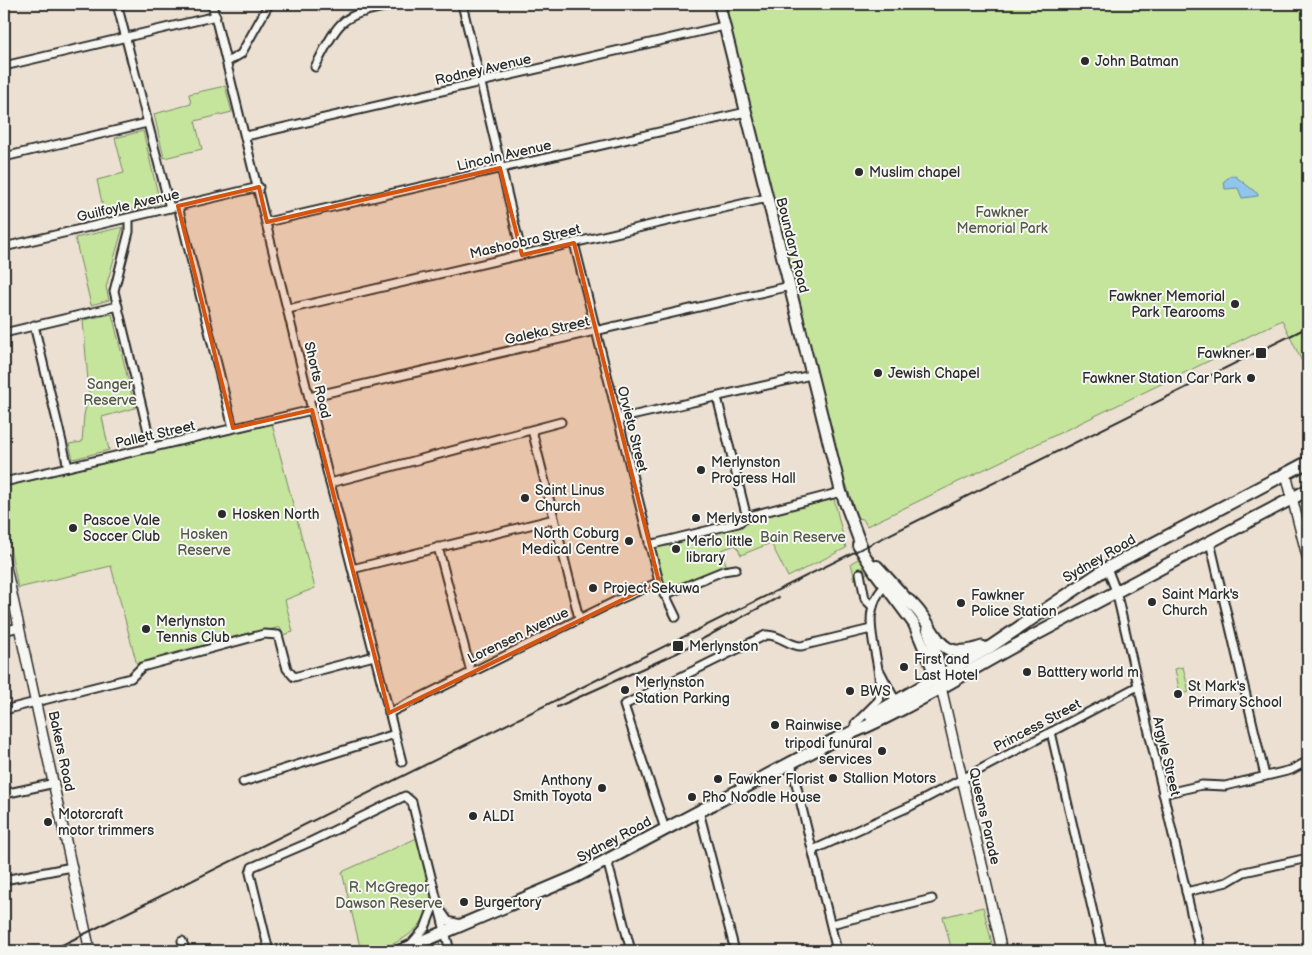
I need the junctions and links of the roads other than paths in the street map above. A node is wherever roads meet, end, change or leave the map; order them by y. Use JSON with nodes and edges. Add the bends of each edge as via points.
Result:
{"nodes":[{"id":1,"x":118,"y":4,"type":"edge"},
{"id":2,"x":212,"y":4,"type":"edge"},
{"id":3,"x":269,"y":4,"type":"edge"},
{"id":4,"x":363,"y":4,"type":"edge"},
{"id":5,"x":400,"y":4,"type":"edge"},
{"id":6,"x":462,"y":4,"type":"edge"},
{"id":7,"x":719,"y":4,"type":"edge"},
{"id":8,"x":365,"y":12,"type":"junction"},
{"id":9,"x":216,"y":16,"type":"junction"},
{"id":10,"x":724,"y":26,"type":"junction"},
{"id":11,"x":126,"y":37,"type":"junction"},
{"id":12,"x":227,"y":62,"type":"junction"},
{"id":13,"x":4,"y":66,"type":"edge"},
{"id":14,"x":314,"y":67,"type":"dead end"},
{"id":15,"x":479,"y":82,"type":"junction"},
{"id":16,"x":746,"y":112,"type":"junction"},
{"id":17,"x":147,"y":123,"type":"junction"},
{"id":18,"x":246,"y":136,"type":"junction"},
{"id":19,"x":4,"y":157,"type":"edge"},
{"id":20,"x":500,"y":168,"type":"junction"},
{"id":21,"x":259,"y":187,"type":"junction"},
{"id":22,"x":768,"y":198,"type":"junction"},
{"id":23,"x":178,"y":206,"type":"junction"},
{"id":24,"x":170,"y":208,"type":"junction"},
{"id":25,"x":129,"y":218,"type":"junction"},
{"id":26,"x":267,"y":222,"type":"junction"},
{"id":27,"x":574,"y":243,"type":"junction"},
{"id":28,"x":4,"y":248,"type":"edge"},
{"id":29,"x":522,"y":255,"type":"junction"},
{"id":30,"x":790,"y":286,"type":"junction"},
{"id":31,"x":118,"y":306,"type":"junction"},
{"id":32,"x":288,"y":309,"type":"junction"},
{"id":33,"x":34,"y":325,"type":"junction"},
{"id":34,"x":596,"y":331,"type":"junction"},
{"id":35,"x":4,"y":333,"type":"edge"},
{"id":36,"x":812,"y":375,"type":"junction"},
{"id":37,"x":717,"y":396,"type":"junction"},
{"id":38,"x":309,"y":397,"type":"junction"},
{"id":39,"x":312,"y":410,"type":"junction"},
{"id":40,"x":618,"y":420,"type":"junction"},
{"id":41,"x":561,"y":422,"type":"dead end"},
{"id":42,"x":232,"y":428,"type":"junction"},
{"id":43,"x":532,"y":430,"type":"junction"},
{"id":44,"x":152,"y":448,"type":"junction"},
{"id":45,"x":1308,"y":462,"type":"edge"},
{"id":46,"x":68,"y":468,"type":"junction"},
{"id":47,"x":1286,"y":474,"type":"junction"},
{"id":48,"x":4,"y":482,"type":"edge"},
{"id":49,"x":330,"y":483,"type":"junction"},
{"id":50,"x":1308,"y":490,"type":"edge"},
{"id":51,"x":841,"y":492,"type":"junction"},
{"id":52,"x":1293,"y":498,"type":"junction"},
{"id":53,"x":746,"y":518,"type":"junction"},
{"id":54,"x":554,"y":519,"type":"junction"},
{"id":55,"x":1210,"y":542,"type":"junction"},
{"id":56,"x":649,"y":545,"type":"junction"},
{"id":57,"x":438,"y":547,"type":"junction"},
{"id":58,"x":4,"y":558,"type":"edge"},
{"id":59,"x":1308,"y":560,"type":"edge"},
{"id":60,"x":1107,"y":568,"type":"junction"},
{"id":61,"x":352,"y":569,"type":"junction"},
{"id":62,"x":736,"y":569,"type":"dead end"},
{"id":63,"x":860,"y":573,"type":"dead end"},
{"id":64,"x":659,"y":582,"type":"junction"},
{"id":65,"x":890,"y":585,"type":"junction"},
{"id":66,"x":1116,"y":591,"type":"junction"},
{"id":67,"x":664,"y":595,"type":"junction"},
{"id":68,"x":909,"y":601,"type":"junction"},
{"id":69,"x":874,"y":603,"type":"junction"},
{"id":70,"x":676,"y":617,"type":"dead end"},
{"id":71,"x":579,"y":618,"type":"junction"},
{"id":72,"x":19,"y":627,"type":"junction"},
{"id":73,"x":871,"y":629,"type":"junction"},
{"id":74,"x":4,"y":631,"type":"edge"},
{"id":75,"x":1000,"y":641,"type":"junction"},
{"id":76,"x":374,"y":656,"type":"junction"},
{"id":77,"x":880,"y":670,"type":"junction"},
{"id":78,"x":471,"y":672,"type":"junction"},
{"id":79,"x":940,"y":681,"type":"junction"},
{"id":80,"x":1138,"y":686,"type":"junction"},
{"id":81,"x":898,"y":701,"type":"junction"},
{"id":82,"x":37,"y":702,"type":"junction"},
{"id":83,"x":4,"y":710,"type":"edge"},
{"id":84,"x":389,"y":713,"type":"junction"},
{"id":85,"x":855,"y":724,"type":"junction"},
{"id":86,"x":1051,"y":732,"type":"junction"},
{"id":87,"x":395,"y":734,"type":"junction"},
{"id":88,"x":836,"y":739,"type":"junction"},
{"id":89,"x":1308,"y":761,"type":"edge"},
{"id":90,"x":402,"y":762,"type":"dead end"},
{"id":91,"x":791,"y":762,"type":"junction"},
{"id":92,"x":1265,"y":776,"type":"junction"},
{"id":93,"x":962,"y":779,"type":"junction"},
{"id":94,"x":243,"y":782,"type":"dead end"},
{"id":95,"x":55,"y":783,"type":"junction"},
{"id":96,"x":4,"y":794,"type":"edge"},
{"id":97,"x":1163,"y":794,"type":"junction"},
{"id":98,"x":699,"y":811,"type":"junction"},
{"id":99,"x":664,"y":829,"type":"junction"},
{"id":100,"x":813,"y":850,"type":"junction"},
{"id":101,"x":1308,"y":858,"type":"edge"},
{"id":102,"x":607,"y":860,"type":"junction"},
{"id":103,"x":72,"y":867,"type":"junction"},
{"id":104,"x":4,"y":880,"type":"edge"},
{"id":105,"x":1186,"y":892,"type":"junction"},
{"id":106,"x":932,"y":899,"type":"dead end"},
{"id":107,"x":436,"y":901,"type":"junction"},
{"id":108,"x":464,"y":924,"type":"junction"},
{"id":109,"x":831,"y":924,"type":"junction"},
{"id":110,"x":444,"y":932,"type":"junction"},
{"id":111,"x":182,"y":941,"type":"dead end"},
{"id":112,"x":1308,"y":949,"type":"edge"},
{"id":113,"x":404,"y":950,"type":"edge"},
{"id":114,"x":90,"y":951,"type":"edge"},
{"id":115,"x":186,"y":951,"type":"edge"},
{"id":116,"x":269,"y":951,"type":"edge"},
{"id":117,"x":450,"y":951,"type":"edge"},
{"id":118,"x":632,"y":951,"type":"edge"},
{"id":119,"x":735,"y":951,"type":"edge"},
{"id":120,"x":838,"y":951,"type":"edge"},
{"id":121,"x":1002,"y":951,"type":"edge"},
{"id":122,"x":1102,"y":951,"type":"edge"},
{"id":123,"x":1200,"y":951,"type":"edge"},
{"id":124,"x":1294,"y":951,"type":"edge"}],
"edges":[{"from":1,"to":11,"type":"street"},
{"from":2,"to":9,"type":"street","name":"Shorts Road"},
{"from":3,"to":12,"type":"street","via":[[239,57]]},
{"from":4,"to":8,"type":"street"},
{"from":5,"to":8,"type":"street"},
{"from":6,"to":15,"type":"street"},
{"from":7,"to":10,"type":"main road","name":"Boundary Road"},
{"from":8,"to":14,"type":"street","via":[[342,23]]},
{"from":9,"to":11,"type":"street"},
{"from":9,"to":12,"type":"street","name":"Shorts Road"},
{"from":10,"to":15,"type":"street","name":"Rodney Avenue"},
{"from":10,"to":16,"type":"main road","name":"Boundary Road"},
{"from":11,"to":13,"type":"street"},
{"from":11,"to":17,"type":"street"},
{"from":12,"to":18,"type":"street","name":"Shorts Road"},
{"from":15,"to":18,"type":"street","name":"Rodney Avenue"},
{"from":15,"to":20,"type":"street"},
{"from":16,"to":20,"type":"street","name":"Lincoln Avenue"},
{"from":16,"to":22,"type":"main road","name":"Boundary Road"},
{"from":17,"to":19,"type":"street"},
{"from":17,"to":24,"type":"street"},
{"from":18,"to":21,"type":"street","name":"Shorts Road"},
{"from":20,"to":26,"type":"street","name":"Lincoln Avenue"},
{"from":20,"to":29,"type":"street"},
{"from":21,"to":23,"type":"street","name":"Guilfoyle Avenue"},
{"from":21,"to":26,"type":"street","name":"Shorts Road"},
{"from":22,"to":27,"type":"street","name":"Mashoobra Street"},
{"from":22,"to":30,"type":"main road","name":"Boundary Road"},
{"from":23,"to":24,"type":"street","name":"Guilfoyle Avenue"},
{"from":23,"to":42,"type":"street"},
{"from":24,"to":25,"type":"street","name":"Guilfoyle Avenue"},
{"from":25,"to":28,"type":"street","name":"Guilfoyle Avenue"},
{"from":25,"to":31,"type":"street","via":[[129,232],[114,286]]},
{"from":26,"to":32,"type":"street","name":"Shorts Road"},
{"from":27,"to":29,"type":"street","name":"Mashoobra Street"},
{"from":27,"to":34,"type":"street","name":"Orvieto Street"},
{"from":29,"to":32,"type":"street","name":"Mashoobra Street"},
{"from":30,"to":34,"type":"street","name":"Galeka Street"},
{"from":30,"to":36,"type":"main road","name":"Boundary Road"},
{"from":31,"to":33,"type":"street"},
{"from":31,"to":44,"type":"street"},
{"from":32,"to":38,"type":"street","name":"Shorts Road"},
{"from":33,"to":35,"type":"street"},
{"from":33,"to":46,"type":"street"},
{"from":34,"to":38,"type":"street","name":"Galeka Street"},
{"from":34,"to":40,"type":"street","name":"Orvieto Street"},
{"from":36,"to":37,"type":"street"},
{"from":36,"to":51,"type":"main road","name":"Boundary Road"},
{"from":37,"to":40,"type":"street"},
{"from":37,"to":53,"type":"street"},
{"from":38,"to":39,"type":"street","name":"Shorts Road"},
{"from":39,"to":42,"type":"street","name":"Pallett Street"},
{"from":39,"to":49,"type":"street","name":"Shorts Road"},
{"from":40,"to":56,"type":"street","name":"Orvieto Street"},
{"from":41,"to":43,"type":"street"},
{"from":42,"to":44,"type":"street","name":"Pallett Street"},
{"from":43,"to":49,"type":"street"},
{"from":43,"to":54,"type":"street"},
{"from":44,"to":46,"type":"street","name":"Pallett Street"},
{"from":45,"to":47,"type":"highway","name":"Sydney Road"},
{"from":46,"to":48,"type":"street","name":"Pallett Street"},
{"from":47,"to":52,"type":"street"},
{"from":47,"to":60,"type":"highway","name":"Sydney Road"},
{"from":49,"to":61,"type":"street","name":"Shorts Road"},
{"from":50,"to":52,"type":"highway","name":"Sydney Road"},
{"from":51,"to":53,"type":"street"},
{"from":51,"to":65,"type":"main road","name":"Boundary Road","via":[[863,550]]},
{"from":52,"to":55,"type":"highway","name":"Sydney Road"},
{"from":52,"to":59,"type":"street"},
{"from":53,"to":56,"type":"street","via":[[738,523]]},
{"from":54,"to":57,"type":"street"},
{"from":54,"to":71,"type":"street"},
{"from":55,"to":66,"type":"highway","name":"Sydney Road"},
{"from":55,"to":92,"type":"street"},
{"from":56,"to":64,"type":"street","name":"Orvieto Street"},
{"from":57,"to":61,"type":"street"},
{"from":57,"to":78,"type":"street"},
{"from":58,"to":72,"type":"street","name":"Bakers Road"},
{"from":60,"to":66,"type":"street","name":"Argyle Street"},
{"from":60,"to":75,"type":"highway","name":"Sydney Road"},
{"from":61,"to":76,"type":"street","name":"Shorts Road"},
{"from":62,"to":67,"type":"street","via":[[723,571]]},
{"from":63,"to":69,"type":"street","via":[[866,601]]},
{"from":64,"to":67,"type":"street","name":"Orvieto Street"},
{"from":64,"to":71,"type":"street","name":"Lorensen Avenue"},
{"from":65,"to":68,"type":"main road","name":"Boundary Road"},
{"from":65,"to":69,"type":"street"},
{"from":65,"to":79,"type":"main road","name":"Boundary Road","via":[[920,634]]},
{"from":66,"to":79,"type":"highway","name":"Sydney Road"},
{"from":66,"to":80,"type":"street","name":"Argyle Street"},
{"from":67,"to":70,"type":"street","name":"Orvieto Street"},
{"from":68,"to":75,"type":"highway","via":[[948,649],[965,652]]},
{"from":68,"to":79,"type":"main road","name":"Boundary Road","via":[[927,629]]},
{"from":69,"to":73,"type":"street"},
{"from":71,"to":78,"type":"street","name":"Lorensen Avenue"},
{"from":72,"to":74,"type":"street"},
{"from":72,"to":82,"type":"street","name":"Bakers Road"},
{"from":73,"to":77,"type":"street"},
{"from":73,"to":99,"type":"street","via":[[798,646],[766,636],[624,705]]},
{"from":75,"to":79,"type":"highway","name":"Sydney Road"},
{"from":76,"to":82,"type":"street","via":[[294,677],[288,669],[278,635],[264,634],[142,667],[131,678]]},
{"from":76,"to":84,"type":"street","name":"Shorts Road"},
{"from":77,"to":81,"type":"street"},
{"from":77,"to":85,"type":"street","via":[[879,700]]},
{"from":78,"to":84,"type":"street","name":"Lorensen Avenue"},
{"from":79,"to":81,"type":"highway","name":"Sydney Road"},
{"from":79,"to":88,"type":"highway","name":"Sydney Road","via":[[858,731]]},
{"from":79,"to":93,"type":"street","name":"Queens Parade"},
{"from":80,"to":86,"type":"street","name":"Princess Street"},
{"from":80,"to":97,"type":"street","name":"Argyle Street"},
{"from":81,"to":85,"type":"highway","name":"Sydney Road"},
{"from":82,"to":83,"type":"street"},
{"from":82,"to":95,"type":"street","name":"Bakers Road"},
{"from":84,"to":87,"type":"street","name":"Shorts Road"},
{"from":85,"to":88,"type":"highway","name":"Sydney Road"},
{"from":86,"to":93,"type":"street","name":"Princess Street"},
{"from":86,"to":122,"type":"street"},
{"from":87,"to":90,"type":"street","name":"Shorts Road"},
{"from":87,"to":94,"type":"street"},
{"from":88,"to":91,"type":"highway","name":"Sydney Road"},
{"from":89,"to":92,"type":"street","via":[[1291,770]]},
{"from":91,"to":98,"type":"highway","name":"Sydney Road"},
{"from":91,"to":100,"type":"street"},
{"from":92,"to":97,"type":"street","via":[[1226,786],[1202,785]]},
{"from":93,"to":100,"type":"street","name":"Princess Street"},
{"from":93,"to":121,"type":"street","name":"Queens Parade"},
{"from":95,"to":96,"type":"street"},
{"from":95,"to":103,"type":"street","name":"Bakers Road"},
{"from":97,"to":105,"type":"street","name":"Argyle Street"},
{"from":98,"to":99,"type":"highway","name":"Sydney Road"},
{"from":98,"to":119,"type":"street"},
{"from":99,"to":102,"type":"highway","name":"Sydney Road"},
{"from":100,"to":109,"type":"street"},
{"from":101,"to":105,"type":"street","via":[[1244,872],[1227,882]]},
{"from":102,"to":108,"type":"highway","name":"Sydney Road"},
{"from":102,"to":118,"type":"street"},
{"from":103,"to":104,"type":"street"},
{"from":103,"to":114,"type":"street","name":"Bakers Road"},
{"from":105,"to":123,"type":"street","name":"Argyle Street"},
{"from":106,"to":109,"type":"street"},
{"from":107,"to":108,"type":"street","via":[[448,921]]},
{"from":107,"to":110,"type":"street"},
{"from":107,"to":113,"type":"street","via":[[425,928]]},
{"from":107,"to":116,"type":"street","via":[[412,802],[403,797],[252,867],[250,873]]},
{"from":108,"to":110,"type":"highway","name":"Sydney Road"},
{"from":109,"to":120,"type":"street"},
{"from":110,"to":113,"type":"highway","name":"Sydney Road"},
{"from":110,"to":117,"type":"street"},
{"from":111,"to":115,"type":"street"},
{"from":112,"to":124,"type":"street"}]}
